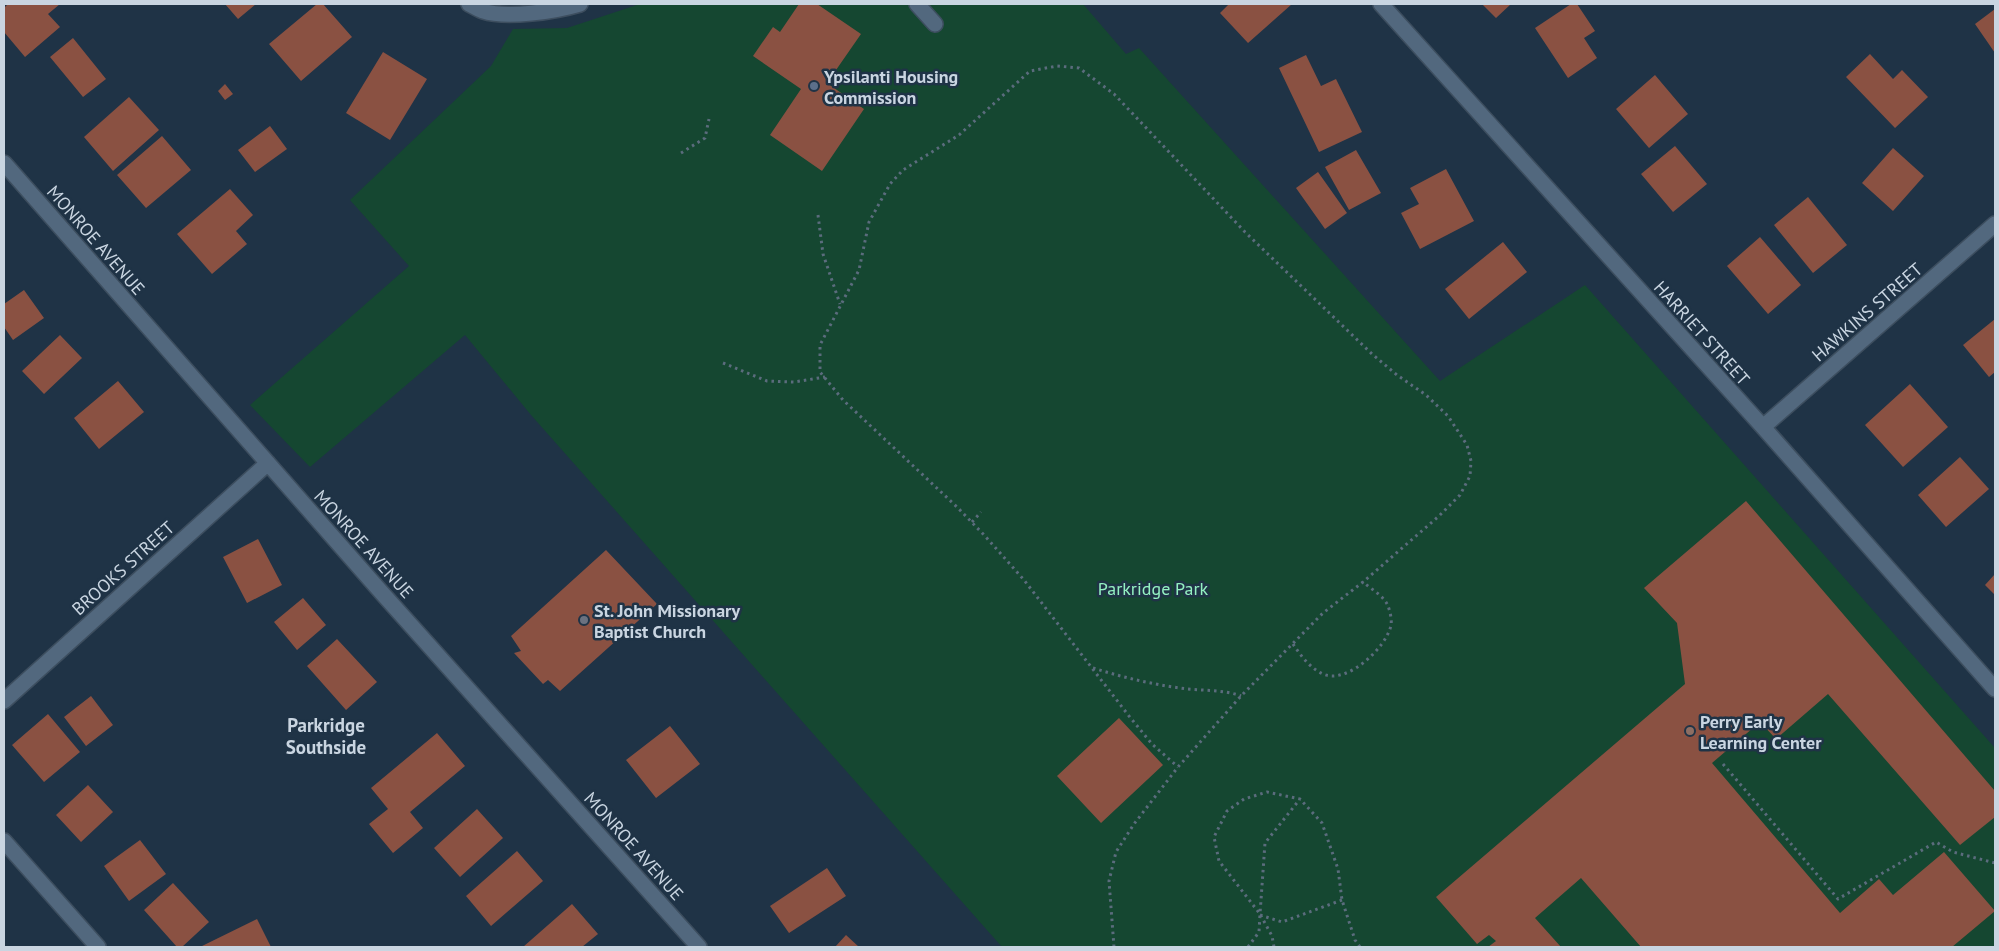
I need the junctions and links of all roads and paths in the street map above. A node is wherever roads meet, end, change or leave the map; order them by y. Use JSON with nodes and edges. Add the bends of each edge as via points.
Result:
{"nodes":[{"id":1,"x":469,"y":4,"type":"edge"},
{"id":2,"x":580,"y":4,"type":"edge"},
{"id":3,"x":917,"y":4,"type":"edge"},
{"id":4,"x":1381,"y":4,"type":"edge"},
{"id":5,"x":935,"y":24,"type":"dead end"},
{"id":6,"x":709,"y":119,"type":"dead end"},
{"id":7,"x":681,"y":153,"type":"dead end"},
{"id":8,"x":4,"y":163,"type":"edge"},
{"id":9,"x":818,"y":215,"type":"dead end"},
{"id":10,"x":1995,"y":224,"type":"edge"},
{"id":11,"x":840,"y":304,"type":"junction"},
{"id":12,"x":723,"y":363,"type":"dead end"},
{"id":13,"x":825,"y":377,"type":"junction"},
{"id":14,"x":1763,"y":428,"type":"junction"},
{"id":15,"x":268,"y":463,"type":"junction"},
{"id":16,"x":981,"y":512,"type":"dead end"},
{"id":17,"x":972,"y":522,"type":"junction"},
{"id":18,"x":1363,"y":582,"type":"junction"},
{"id":19,"x":1293,"y":644,"type":"junction"},
{"id":20,"x":1092,"y":668,"type":"junction"},
{"id":21,"x":1995,"y":689,"type":"edge"},
{"id":22,"x":1241,"y":696,"type":"junction"},
{"id":23,"x":4,"y":701,"type":"edge"},
{"id":24,"x":1723,"y":764,"type":"dead end"},
{"id":25,"x":1178,"y":767,"type":"junction"},
{"id":26,"x":1300,"y":800,"type":"junction"},
{"id":27,"x":4,"y":841,"type":"edge"},
{"id":28,"x":1995,"y":864,"type":"edge"},
{"id":29,"x":1342,"y":900,"type":"junction"},
{"id":30,"x":1260,"y":914,"type":"junction"},
{"id":31,"x":98,"y":947,"type":"edge"},
{"id":32,"x":699,"y":947,"type":"edge"},
{"id":33,"x":1114,"y":947,"type":"edge"},
{"id":34,"x":1248,"y":947,"type":"edge"},
{"id":35,"x":1274,"y":947,"type":"edge"},
{"id":36,"x":1360,"y":947,"type":"edge"}],
"edges":[{"from":1,"to":2,"type":"street","via":[[484,11],[518,14],[561,10]]},
{"from":3,"to":5,"type":"street"},
{"from":4,"to":14,"type":"street","name":"HARRIET STREET"},
{"from":6,"to":7,"type":"path","via":[[705,138]]},
{"from":8,"to":15,"type":"street","name":"MONROE AVENUE"},
{"from":9,"to":11,"type":"path","via":[[823,254]]},
{"from":10,"to":14,"type":"street","name":"HAWKINS STREET"},
{"from":11,"to":13,"type":"path","via":[[820,345],[820,372]]},
{"from":11,"to":18,"type":"path","via":[[860,270],[869,222],[890,184],[903,170],[959,135],[1030,71],[1057,66],[1080,68],[1114,94],[1245,232],[1372,354],[1443,411],[1467,445],[1470,476],[1460,495]]},
{"from":12,"to":13,"type":"path","via":[[767,381],[794,382]]},
{"from":13,"to":17,"type":"path","via":[[843,400]]},
{"from":14,"to":21,"type":"street","name":"HARRIET STREET"},
{"from":15,"to":23,"type":"street","name":"BROOKS STREET"},
{"from":15,"to":32,"type":"street","name":"MONROE AVENUE"},
{"from":16,"to":17,"type":"path"},
{"from":17,"to":20,"type":"path","via":[[1024,580]]},
{"from":18,"to":19,"type":"path","via":[[1323,613]]},
{"from":18,"to":19,"type":"path","via":[[1388,604],[1392,623],[1385,642],[1352,672],[1337,676],[1323,674],[1303,659]]},
{"from":19,"to":22,"type":"path"},
{"from":20,"to":22,"type":"path","via":[[1140,682]]},
{"from":20,"to":25,"type":"path","via":[[1152,744]]},
{"from":22,"to":25,"type":"path"},
{"from":24,"to":28,"type":"path","via":[[1838,899],[1936,842],[1953,852]]},
{"from":25,"to":33,"type":"path","via":[[1116,852],[1109,881]]},
{"from":26,"to":29,"type":"path","via":[[1322,823],[1338,869]]},
{"from":26,"to":30,"type":"path","via":[[1265,843]]},
{"from":26,"to":30,"type":"path","via":[[1267,792],[1244,799],[1227,810],[1214,837],[1219,861]]},
{"from":27,"to":31,"type":"street"},
{"from":29,"to":30,"type":"path","via":[[1282,922]]},
{"from":29,"to":36,"type":"path"},
{"from":30,"to":34,"type":"path","via":[[1259,932]]},
{"from":30,"to":35,"type":"path"}]}
